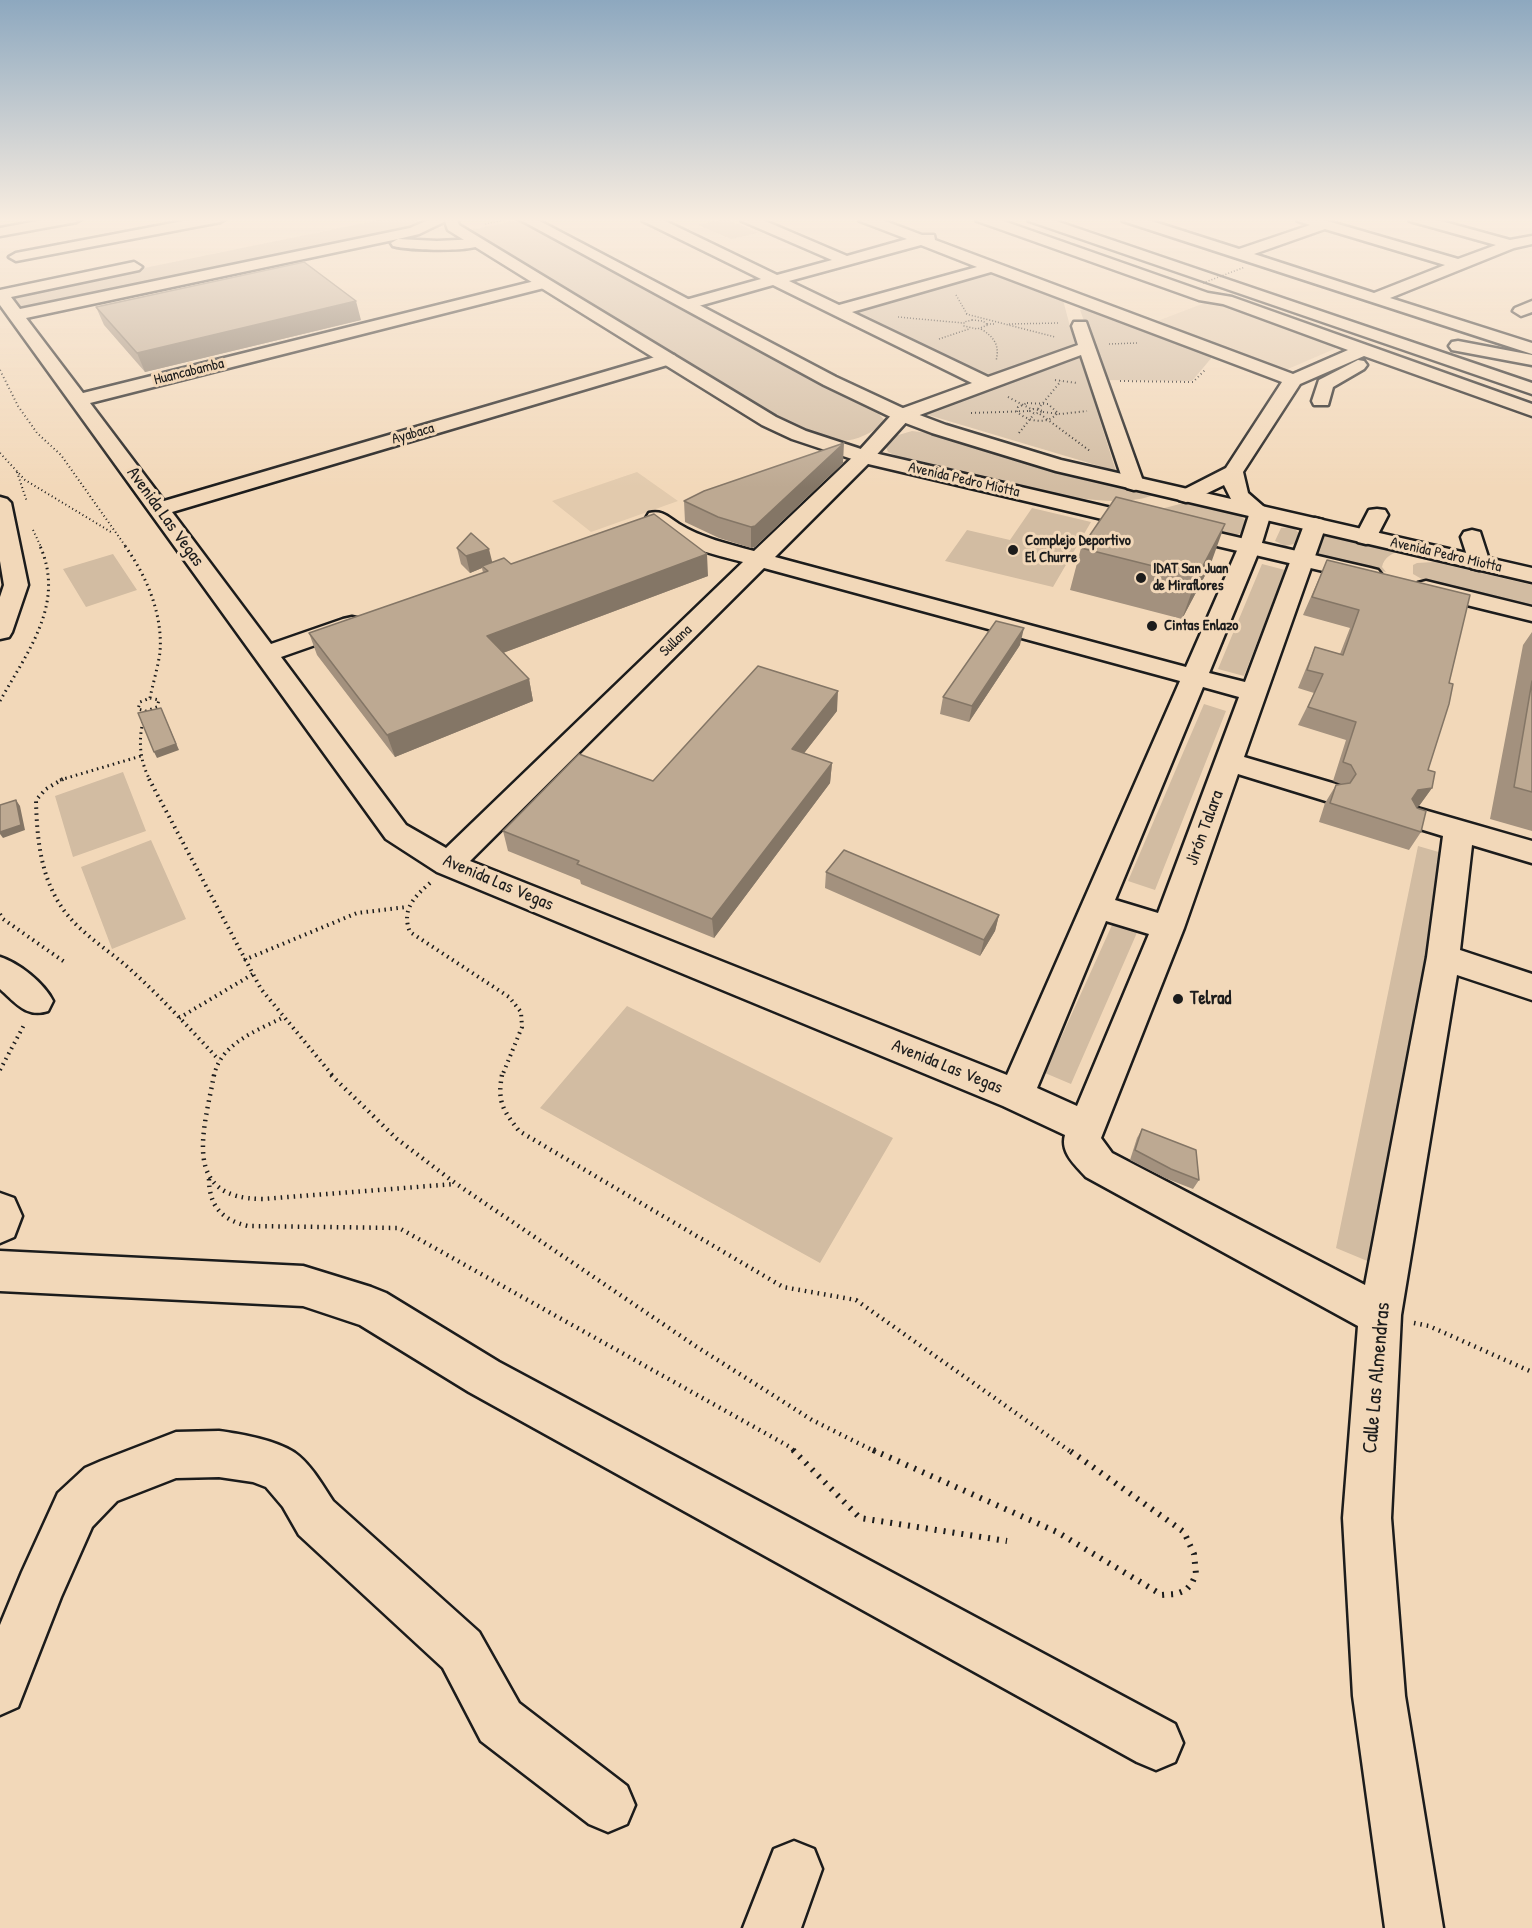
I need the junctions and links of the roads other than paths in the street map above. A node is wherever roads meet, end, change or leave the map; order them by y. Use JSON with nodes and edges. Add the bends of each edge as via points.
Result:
{"nodes":[{"id":1,"x":11,"y":308,"type":"edge"},
{"id":2,"x":50,"y":308,"type":"edge"},
{"id":3,"x":447,"y":308,"type":"edge"},
{"id":4,"x":583,"y":308,"type":"edge"},
{"id":5,"x":695,"y":308,"type":"edge"},
{"id":6,"x":830,"y":308,"type":"edge"},
{"id":7,"x":847,"y":308,"type":"edge"},
{"id":8,"x":1071,"y":308,"type":"edge"},
{"id":9,"x":1098,"y":308,"type":"edge"},
{"id":10,"x":1248,"y":308,"type":"edge"},
{"id":11,"x":1296,"y":308,"type":"edge"},
{"id":12,"x":1340,"y":308,"type":"edge"},
{"id":13,"x":1408,"y":308,"type":"edge"},
{"id":14,"x":836,"y":311,"type":"junction"},
{"id":15,"x":17,"y":315,"type":"junction"},
{"id":16,"x":1156,"y":315,"type":"dead end"},
{"id":17,"x":1137,"y":322,"type":"junction"},
{"id":18,"x":1081,"y":341,"type":"junction"},
{"id":19,"x":1410,"y":347,"type":"junction"},
{"id":20,"x":1532,"y":349,"type":"edge"},
{"id":21,"x":1372,"y":352,"type":"junction"},
{"id":22,"x":668,"y":359,"type":"junction"},
{"id":23,"x":1529,"y":368,"type":"edge"},
{"id":24,"x":1293,"y":380,"type":"junction"},
{"id":25,"x":987,"y":384,"type":"junction"},
{"id":26,"x":1532,"y":389,"type":"edge"},
{"id":27,"x":79,"y":400,"type":"junction"},
{"id":28,"x":1321,"y":401,"type":"dead end"},
{"id":29,"x":1532,"y":410,"type":"edge"},
{"id":30,"x":902,"y":416,"type":"junction"},
{"id":31,"x":840,"y":450,"type":"junction"},
{"id":32,"x":864,"y":457,"type":"junction"},
{"id":33,"x":814,"y":460,"type":"edge"},
{"id":34,"x":1233,"y":472,"type":"junction"},
{"id":35,"x":1134,"y":484,"type":"junction"},
{"id":36,"x":1186,"y":496,"type":"junction"},
{"id":37,"x":0,"y":503,"type":"edge"},
{"id":38,"x":1071,"y":505,"type":"junction"},
{"id":39,"x":159,"y":508,"type":"junction"},
{"id":40,"x":1260,"y":513,"type":"junction"},
{"id":41,"x":1377,"y":516,"type":"dead end"},
{"id":42,"x":656,"y":518,"type":"edge"},
{"id":43,"x":1315,"y":525,"type":"junction"},
{"id":44,"x":1366,"y":537,"type":"junction"},
{"id":45,"x":1472,"y":537,"type":"dead end"},
{"id":46,"x":1250,"y":546,"type":"junction"},
{"id":47,"x":1429,"y":552,"type":"junction"},
{"id":48,"x":1304,"y":559,"type":"junction"},
{"id":49,"x":758,"y":560,"type":"junction"},
{"id":50,"x":1479,"y":563,"type":"junction"},
{"id":51,"x":1532,"y":575,"type":"edge"},
{"id":52,"x":1395,"y":578,"type":"junction"},
{"id":53,"x":1532,"y":614,"type":"edge"},
{"id":54,"x":378,"y":615,"type":"edge"},
{"id":55,"x":0,"y":632,"type":"edge"},
{"id":56,"x":266,"y":654,"type":"junction"},
{"id":57,"x":1195,"y":679,"type":"junction"},
{"id":58,"x":1254,"y":693,"type":"junction"},
{"id":59,"x":1229,"y":762,"type":"junction"},
{"id":60,"x":1329,"y":792,"type":"dead end"},
{"id":61,"x":1417,"y":818,"type":"edge"},
{"id":62,"x":1459,"y":830,"type":"junction"},
{"id":63,"x":1532,"y":852,"type":"edge"},
{"id":64,"x":448,"y":864,"type":"junction"},
{"id":65,"x":1098,"y":907,"type":"junction"},
{"id":66,"x":1168,"y":928,"type":"junction"},
{"id":67,"x":1443,"y":957,"type":"junction"},
{"id":68,"x":0,"y":970,"type":"edge"},
{"id":69,"x":1532,"y":987,"type":"edge"},
{"id":70,"x":36,"y":1001,"type":"road end"},
{"id":71,"x":1016,"y":1095,"type":"junction"},
{"id":72,"x":1086,"y":1127,"type":"junction"},
{"id":73,"x":0,"y":1211,"type":"edge"},
{"id":74,"x":0,"y":1224,"type":"edge"},
{"id":75,"x":0,"y":1271,"type":"edge"},
{"id":76,"x":1380,"y":1315,"type":"junction"},
{"id":77,"x":0,"y":1689,"type":"edge"},
{"id":78,"x":1156,"y":1743,"type":"dead end"},
{"id":79,"x":608,"y":1805,"type":"dead end"},
{"id":80,"x":794,"y":1869,"type":"dead end"},
{"id":81,"x":772,"y":1928,"type":"edge"},
{"id":82,"x":1414,"y":1928,"type":"edge"}],
"edges":[{"from":1,"to":15,"type":"main road","name":"Avenida Las Vegas"},
{"from":2,"to":15,"type":"main road"},
{"from":3,"to":27,"type":"main road","name":"Huancabamba"},
{"from":4,"to":22,"type":"main road","name":"Avenida Pedro Miotta"},
{"from":5,"to":30,"type":"main road","name":"Avenida Pedro Miotta"},
{"from":6,"to":14,"type":"main road"},
{"from":7,"to":14,"type":"main road"},
{"from":8,"to":18,"type":"main road"},
{"from":9,"to":17,"type":"main road"},
{"from":10,"to":21,"type":"main road"},
{"from":11,"to":19,"type":"main road"},
{"from":12,"to":23,"type":"main road"},
{"from":13,"to":20,"type":"main road"},
{"from":14,"to":25,"type":"main road"},
{"from":15,"to":27,"type":"main road","name":"Avenida Las Vegas"},
{"from":16,"to":17,"type":"main road"},
{"from":17,"to":24,"type":"main road"},
{"from":18,"to":25,"type":"main road"},
{"from":18,"to":35,"type":"main road"},
{"from":19,"to":21,"type":"main road","via":[[1380,345]]},
{"from":19,"to":26,"type":"main road"},
{"from":21,"to":24,"type":"main road"},
{"from":21,"to":28,"type":"main road","via":[[1325,384]]},
{"from":21,"to":29,"type":"main road"},
{"from":22,"to":31,"type":"main road","name":"Avenida Pedro Miotta","via":[[769,421]]},
{"from":22,"to":39,"type":"main road","name":"Ayabaca"},
{"from":24,"to":34,"type":"main road"},
{"from":25,"to":30,"type":"main road"},
{"from":27,"to":39,"type":"main road","name":"Avenida Las Vegas"},
{"from":30,"to":32,"type":"main road","name":"Sullana"},
{"from":30,"to":35,"type":"main road","name":"Avenida Pedro Miotta","via":[[999,449]]},
{"from":31,"to":32,"type":"main road","name":"Avenida Pedro Miotta"},
{"from":31,"to":33,"type":"main road"},
{"from":32,"to":38,"type":"main road","name":"Avenida Pedro Miotta"},
{"from":32,"to":49,"type":"main road","name":"Sullana"},
{"from":34,"to":36,"type":"main road"},
{"from":34,"to":40,"type":"main road","via":[[1235,491]]},
{"from":35,"to":36,"type":"main road","name":"Avenida Pedro Miotta"},
{"from":36,"to":38,"type":"main road","via":[[1144,505]]},
{"from":36,"to":40,"type":"main road","name":"Avenida Pedro Miotta"},
{"from":37,"to":55,"type":"main road","via":[[16,585]]},
{"from":38,"to":46,"type":"main road","name":"Avenida Pedro Miotta"},
{"from":39,"to":56,"type":"main road","name":"Avenida Las Vegas"},
{"from":40,"to":43,"type":"main road","name":"Avenida Pedro Miotta"},
{"from":40,"to":46,"type":"main road"},
{"from":41,"to":44,"type":"main road"},
{"from":42,"to":49,"type":"main road","via":[[688,538]]},
{"from":43,"to":44,"type":"main road","name":"Avenida Pedro Miotta"},
{"from":43,"to":48,"type":"main road","name":"Jirón Talara"},
{"from":44,"to":47,"type":"main road","name":"Avenida Pedro Miotta"},
{"from":45,"to":50,"type":"main road"},
{"from":46,"to":48,"type":"main road","name":"Avenida Pedro Miotta"},
{"from":46,"to":57,"type":"main road"},
{"from":47,"to":50,"type":"main road","name":"Avenida Pedro Miotta"},
{"from":47,"to":52,"type":"main road","via":[[1413,550],[1392,559],[1388,565]]},
{"from":48,"to":52,"type":"main road","name":"Avenida Pedro Miotta"},
{"from":48,"to":58,"type":"main road","name":"Jirón Talara"},
{"from":49,"to":57,"type":"main road"},
{"from":49,"to":64,"type":"main road","name":"Sullana"},
{"from":50,"to":51,"type":"main road","name":"Avenida Pedro Miotta"},
{"from":52,"to":53,"type":"main road","name":"Avenida Pedro Miotta"},
{"from":54,"to":56,"type":"main road"},
{"from":56,"to":64,"type":"main road","name":"Avenida Las Vegas","via":[[396,832]]},
{"from":57,"to":58,"type":"main road"},
{"from":57,"to":65,"type":"main road"},
{"from":58,"to":59,"type":"main road","name":"Jirón Talara"},
{"from":59,"to":60,"type":"main road"},
{"from":59,"to":66,"type":"main road","name":"Jirón Talara"},
{"from":61,"to":62,"type":"main road"},
{"from":62,"to":63,"type":"main road"},
{"from":62,"to":67,"type":"main road","name":"Calle Las Almendras"},
{"from":64,"to":71,"type":"main road","name":"Avenida Las Vegas"},
{"from":65,"to":66,"type":"main road"},
{"from":65,"to":71,"type":"main road"},
{"from":66,"to":72,"type":"main road","name":"Jirón Talara"},
{"from":67,"to":69,"type":"main road"},
{"from":67,"to":76,"type":"main road","name":"Calle Las Almendras"},
{"from":68,"to":70,"type":"main road"},
{"from":71,"to":72,"type":"main road","name":"Avenida Las Vegas"},
{"from":72,"to":76,"type":"main road","via":[[1083,1147],[1100,1165]]},
{"from":73,"to":74,"type":"main road"},
{"from":75,"to":78,"type":"main road","via":[[303,1286],[370,1308],[495,1382]]},
{"from":76,"to":82,"type":"main road","name":"Calle Las Almendras","via":[[1367,1518],[1379,1696]]},
{"from":77,"to":79,"type":"main road","via":[[75,1510],[101,1484],[176,1455],[219,1454],[254,1459],[282,1471],[316,1518],[461,1650],[500,1722]]},
{"from":80,"to":81,"type":"main road"}]}
